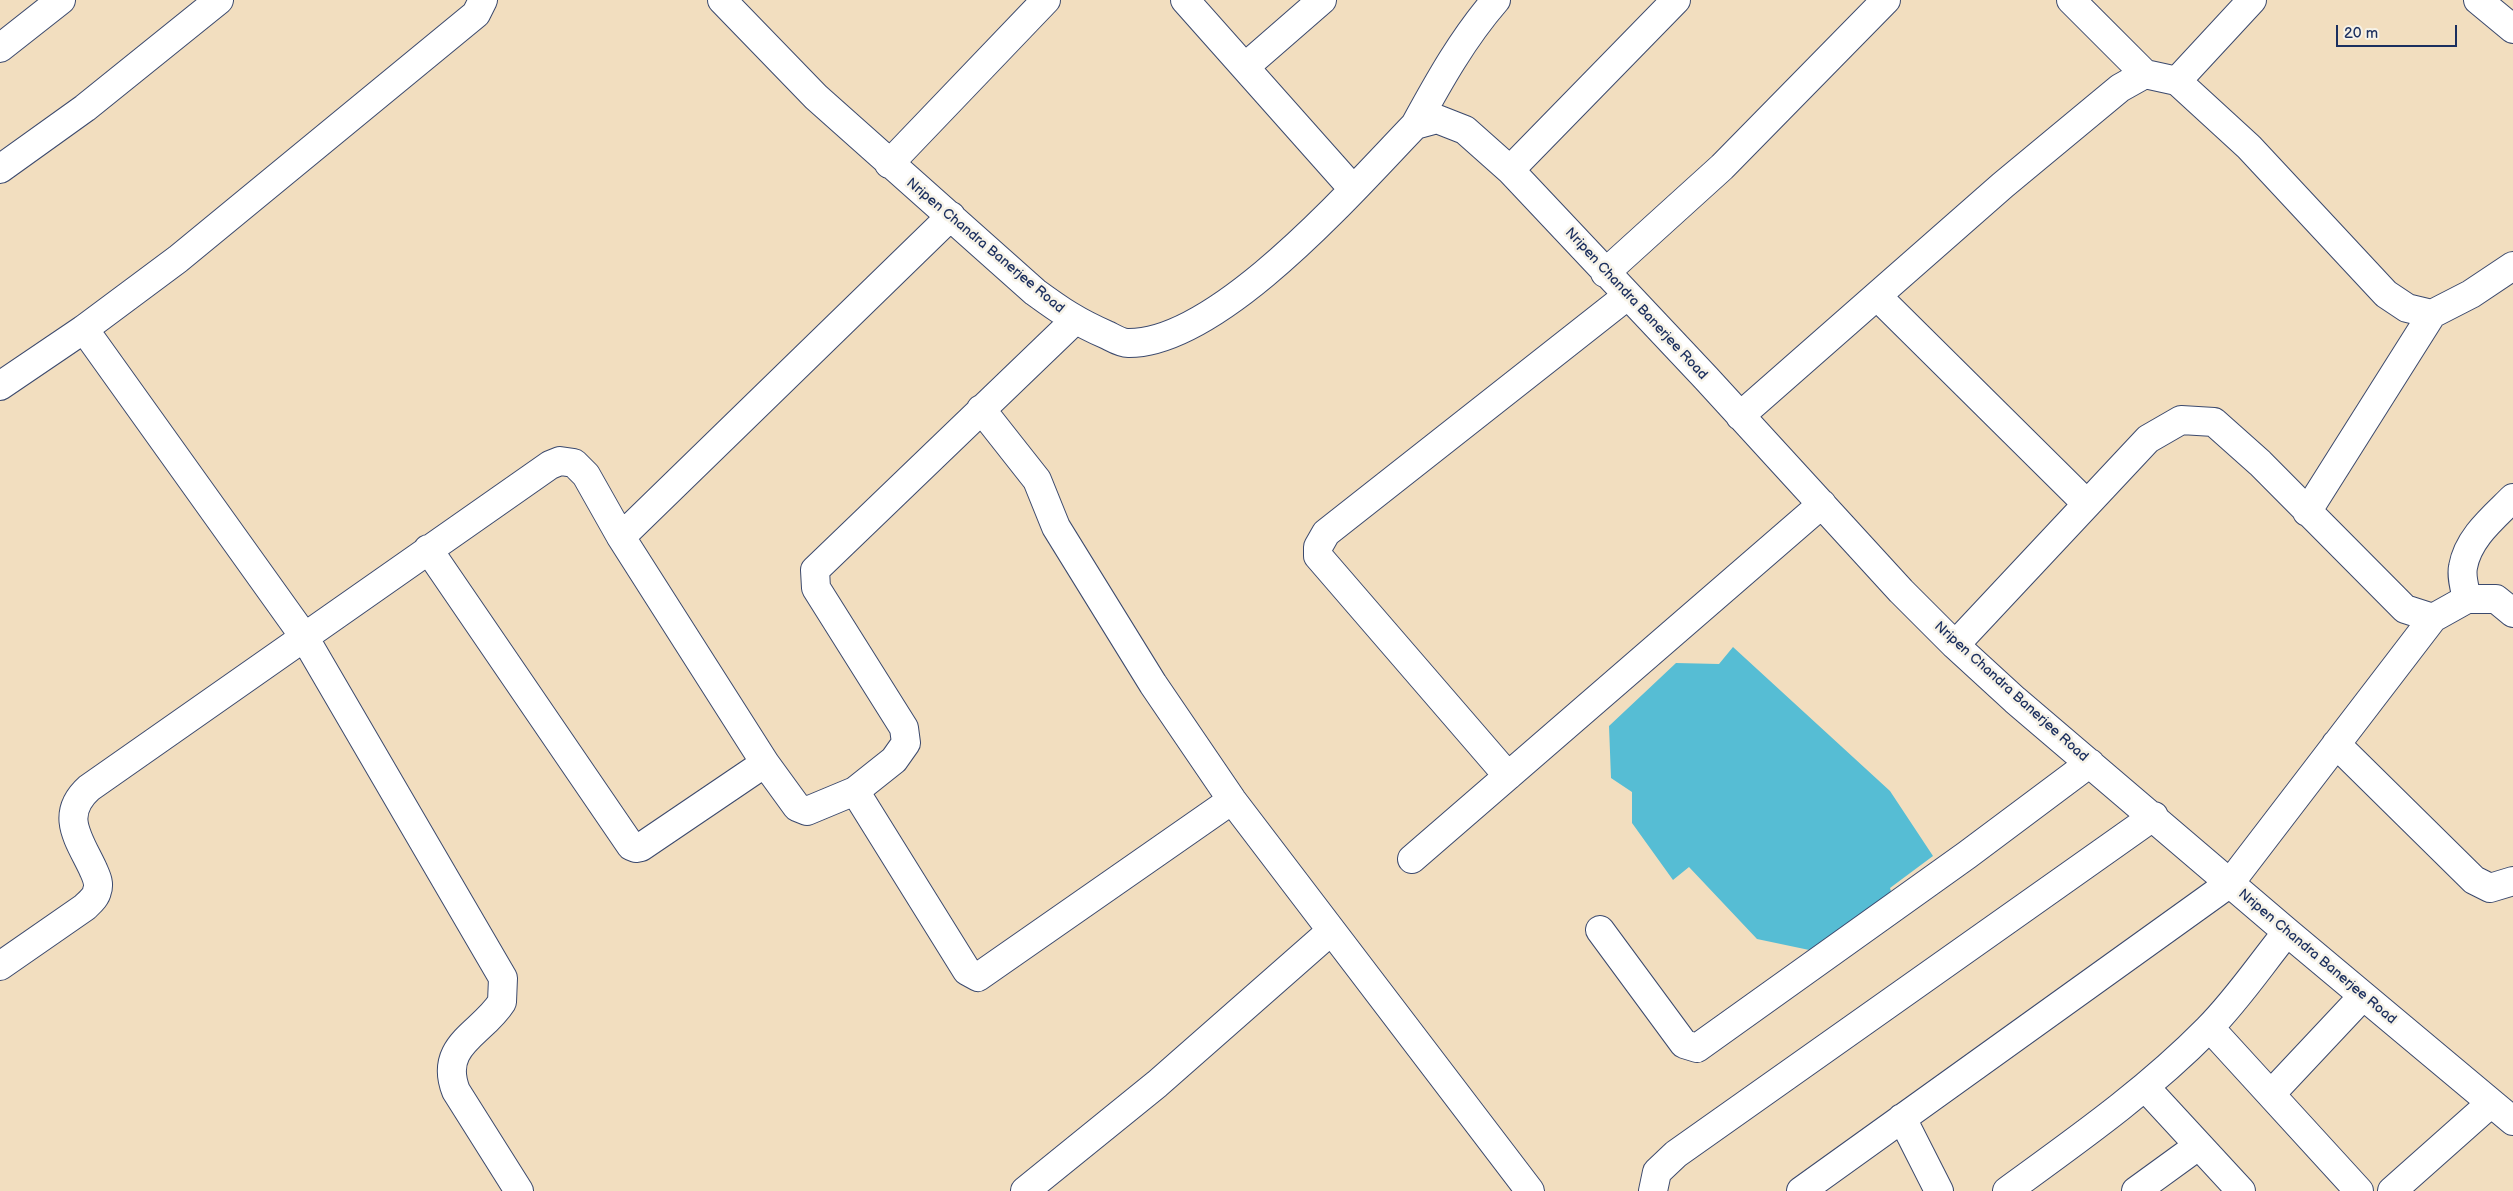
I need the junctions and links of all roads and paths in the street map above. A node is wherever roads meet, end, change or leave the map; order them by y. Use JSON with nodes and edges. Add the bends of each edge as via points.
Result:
{"nodes":[{"id":1,"x":60,"y":0,"type":"edge"},
{"id":2,"x":219,"y":0,"type":"edge"},
{"id":3,"x":483,"y":0,"type":"edge"},
{"id":4,"x":722,"y":0,"type":"edge"},
{"id":5,"x":1046,"y":0,"type":"edge"},
{"id":6,"x":1185,"y":0,"type":"edge"},
{"id":7,"x":1322,"y":0,"type":"edge"},
{"id":8,"x":1496,"y":0,"type":"edge"},
{"id":9,"x":1676,"y":0,"type":"edge"},
{"id":10,"x":1886,"y":0,"type":"edge"},
{"id":11,"x":2071,"y":0,"type":"edge"},
{"id":12,"x":2252,"y":0,"type":"edge"},
{"id":13,"x":2478,"y":0,"type":"edge"},
{"id":14,"x":2513,"y":29,"type":"edge"},
{"id":15,"x":0,"y":48,"type":"edge"},
{"id":16,"x":1245,"y":68,"type":"junction"},
{"id":17,"x":2145,"y":74,"type":"junction"},
{"id":18,"x":2177,"y":81,"type":"junction"},
{"id":19,"x":1415,"y":125,"type":"junction"},
{"id":20,"x":3,"y":161,"type":"edge"},
{"id":21,"x":889,"y":164,"type":"junction"},
{"id":22,"x":1510,"y":170,"type":"junction"},
{"id":23,"x":1353,"y":188,"type":"junction"},
{"id":24,"x":951,"y":216,"type":"junction"},
{"id":25,"x":2513,"y":266,"type":"edge"},
{"id":26,"x":1605,"y":273,"type":"junction"},
{"id":27,"x":1627,"y":296,"type":"junction"},
{"id":28,"x":1877,"y":296,"type":"junction"},
{"id":29,"x":2432,"y":314,"type":"junction"},
{"id":30,"x":1074,"y":321,"type":"junction"},
{"id":31,"x":84,"y":329,"type":"junction"},
{"id":32,"x":0,"y":386,"type":"edge"},
{"id":33,"x":981,"y":409,"type":"junction"},
{"id":34,"x":1740,"y":416,"type":"junction"},
{"id":35,"x":2513,"y":498,"type":"edge"},
{"id":36,"x":1822,"y":504,"type":"junction"},
{"id":37,"x":2087,"y":504,"type":"junction"},
{"id":38,"x":2307,"y":512,"type":"junction"},
{"id":39,"x":621,"y":537,"type":"junction"},
{"id":40,"x":428,"y":549,"type":"junction"},
{"id":41,"x":2466,"y":599,"type":"junction"},
{"id":42,"x":2513,"y":613,"type":"edge"},
{"id":43,"x":2433,"y":618,"type":"junction"},
{"id":44,"x":303,"y":635,"type":"junction"},
{"id":45,"x":1955,"y":645,"type":"junction"},
{"id":46,"x":2336,"y":744,"type":"junction"},
{"id":47,"x":765,"y":763,"type":"junction"},
{"id":48,"x":2090,"y":763,"type":"junction"},
{"id":49,"x":1508,"y":776,"type":"junction"},
{"id":50,"x":855,"y":791,"type":"junction"},
{"id":51,"x":1232,"y":800,"type":"junction"},
{"id":52,"x":2154,"y":816,"type":"junction"},
{"id":53,"x":1412,"y":860,"type":"dead end"},
{"id":54,"x":2513,"y":880,"type":"edge"},
{"id":55,"x":2230,"y":883,"type":"junction"},
{"id":56,"x":1600,"y":930,"type":"dead end"},
{"id":57,"x":1331,"y":931,"type":"junction"},
{"id":58,"x":2287,"y":932,"type":"junction"},
{"id":59,"x":0,"y":966,"type":"edge"},
{"id":60,"x":2363,"y":996,"type":"junction"},
{"id":61,"x":2210,"y":1028,"type":"junction"},
{"id":62,"x":2144,"y":1087,"type":"junction"},
{"id":63,"x":2272,"y":1094,"type":"junction"},
{"id":64,"x":2491,"y":1103,"type":"junction"},
{"id":65,"x":1902,"y":1118,"type":"junction"},
{"id":66,"x":2513,"y":1121,"type":"edge"},
{"id":67,"x":2198,"y":1146,"type":"junction"},
{"id":68,"x":519,"y":1191,"type":"edge"},
{"id":69,"x":1025,"y":1191,"type":"edge"},
{"id":70,"x":1530,"y":1191,"type":"edge"},
{"id":71,"x":1653,"y":1191,"type":"edge"},
{"id":72,"x":1801,"y":1191,"type":"edge"},
{"id":73,"x":1939,"y":1191,"type":"edge"},
{"id":74,"x":2007,"y":1191,"type":"edge"},
{"id":75,"x":2136,"y":1191,"type":"edge"},
{"id":76,"x":2240,"y":1191,"type":"edge"},
{"id":77,"x":2359,"y":1191,"type":"edge"},
{"id":78,"x":2392,"y":1191,"type":"edge"}],
"edges":[{"from":1,"to":15,"type":"street"},
{"from":2,"to":20,"type":"street","via":[[84,108]]},
{"from":3,"to":31,"type":"street","via":[[476,14],[178,259]]},
{"from":4,"to":21,"type":"street","name":"Nripen Chandra Banerjee Road","via":[[816,97]]},
{"from":5,"to":21,"type":"street"},
{"from":6,"to":16,"type":"street"},
{"from":7,"to":16,"type":"street"},
{"from":8,"to":19,"type":"street","via":[[1474,25]]},
{"from":9,"to":22,"type":"street"},
{"from":10,"to":26,"type":"street","via":[[1722,167]]},
{"from":11,"to":17,"type":"street"},
{"from":12,"to":18,"type":"street"},
{"from":13,"to":14,"type":"street"},
{"from":16,"to":23,"type":"street"},
{"from":17,"to":18,"type":"street"},
{"from":17,"to":28,"type":"street","via":[[2120,88],[2003,184]]},
{"from":18,"to":29,"type":"street","via":[[2249,147],[2386,294],[2407,308]]},
{"from":19,"to":22,"type":"street","name":"Nripen Chandra Banerjee Road","via":[[1437,119],[1465,130]]},
{"from":19,"to":23,"type":"street","name":"Nripen Chandra Banerjee Road"},
{"from":21,"to":24,"type":"street","name":"Nripen Chandra Banerjee Road"},
{"from":22,"to":26,"type":"street","name":"Nripen Chandra Banerjee Road"},
{"from":23,"to":30,"type":"street","name":"Nripen Chandra Banerjee Road","via":[[1288,253],[1244,290],[1199,321],[1162,339],[1126,343]]},
{"from":24,"to":30,"type":"street","name":"Nripen Chandra Banerjee Road","via":[[1035,292]]},
{"from":24,"to":39,"type":"street"},
{"from":25,"to":29,"type":"street","via":[[2471,294]]},
{"from":26,"to":27,"type":"street","name":"Nripen Chandra Banerjee Road"},
{"from":27,"to":34,"type":"street","name":"Nripen Chandra Banerjee Road"},
{"from":27,"to":49,"type":"street","via":[[1326,533],[1318,546],[1318,556]]},
{"from":28,"to":34,"type":"street"},
{"from":28,"to":37,"type":"street"},
{"from":29,"to":38,"type":"street"},
{"from":30,"to":33,"type":"street"},
{"from":31,"to":32,"type":"street"},
{"from":31,"to":44,"type":"street"},
{"from":33,"to":50,"type":"street","via":[[815,570],[816,588],[904,728],[906,743],[894,760]]},
{"from":33,"to":51,"type":"street","via":[[1037,480],[1059,533],[1153,684]]},
{"from":34,"to":36,"type":"street","name":"Nripen Chandra Banerjee Road"},
{"from":35,"to":41,"type":"street","via":[[2470,546],[2462,569]]},
{"from":36,"to":45,"type":"street","name":"Nripen Chandra Banerjee Road"},
{"from":36,"to":49,"type":"street"},
{"from":37,"to":38,"type":"street","via":[[2148,440],[2181,420],[2214,422],[2260,463]]},
{"from":37,"to":45,"type":"street"},
{"from":38,"to":43,"type":"street","via":[[2405,609]]},
{"from":39,"to":40,"type":"street","via":[[586,474],[574,463],[560,461]]},
{"from":39,"to":47,"type":"street"},
{"from":40,"to":44,"type":"street"},
{"from":40,"to":47,"type":"street","via":[[631,846],[641,847]]},
{"from":41,"to":42,"type":"street","via":[[2496,599]]},
{"from":41,"to":43,"type":"street"},
{"from":43,"to":46,"type":"street"},
{"from":44,"to":59,"type":"street","via":[[80,796],[72,818],[98,879],[98,890],[85,906]]},
{"from":44,"to":68,"type":"street","via":[[503,978],[502,1002],[457,1051],[451,1078]]},
{"from":45,"to":48,"type":"street","name":"Nripen Chandra Banerjee Road"},
{"from":46,"to":54,"type":"street","via":[[2474,880],[2490,888]]},
{"from":46,"to":55,"type":"street"},
{"from":47,"to":50,"type":"street","via":[[800,810],[807,811]]},
{"from":48,"to":52,"type":"street","name":"Nripen Chandra Banerjee Road"},
{"from":48,"to":56,"type":"street","via":[[1697,1048],[1684,1044]]},
{"from":49,"to":53,"type":"street"},
{"from":50,"to":51,"type":"street","via":[[967,972],[978,978]]},
{"from":51,"to":57,"type":"street"},
{"from":52,"to":55,"type":"street","name":"Nripen Chandra Banerjee Road"},
{"from":52,"to":71,"type":"street","via":[[1676,1154],[1657,1172]]},
{"from":55,"to":58,"type":"street","name":"Nripen Chandra Banerjee Road"},
{"from":55,"to":65,"type":"street"},
{"from":57,"to":69,"type":"street","via":[[1157,1084]]},
{"from":57,"to":70,"type":"street"},
{"from":58,"to":60,"type":"street","name":"Nripen Chandra Banerjee Road"},
{"from":58,"to":61,"type":"street"},
{"from":60,"to":63,"type":"street"},
{"from":60,"to":64,"type":"street","name":"Nripen Chandra Banerjee Road"},
{"from":61,"to":62,"type":"street"},
{"from":61,"to":63,"type":"street"},
{"from":62,"to":67,"type":"street"},
{"from":62,"to":74,"type":"street"},
{"from":63,"to":77,"type":"street"},
{"from":64,"to":66,"type":"street","name":"Nripen Chandra Banerjee Road"},
{"from":64,"to":78,"type":"street"},
{"from":65,"to":72,"type":"street"},
{"from":65,"to":73,"type":"street"},
{"from":67,"to":75,"type":"street"},
{"from":67,"to":76,"type":"street"}]}
